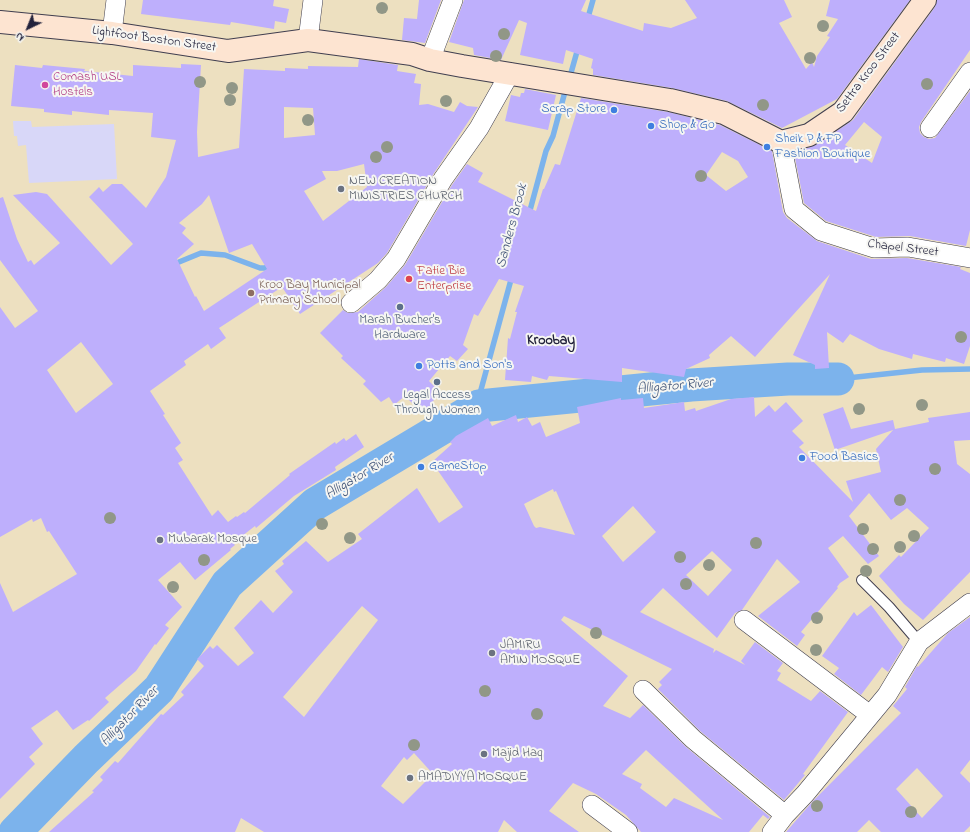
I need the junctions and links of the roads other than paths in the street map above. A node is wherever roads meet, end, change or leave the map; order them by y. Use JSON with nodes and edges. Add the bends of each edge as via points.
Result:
{"nodes":[{"id":1,"x":116,"y":0,"type":"edge"},
{"id":2,"x":313,"y":0,"type":"edge"},
{"id":3,"x":453,"y":0,"type":"edge"},
{"id":4,"x":924,"y":0,"type":"edge"},
{"id":5,"x":0,"y":22,"type":"edge"},
{"id":6,"x":112,"y":33,"type":"junction"},
{"id":7,"x":308,"y":40,"type":"junction"},
{"id":8,"x":430,"y":60,"type":"junction"},
{"id":9,"x":970,"y":72,"type":"edge"},
{"id":10,"x":510,"y":74,"type":"junction"},
{"id":11,"x":930,"y":128,"type":"dead end"},
{"id":12,"x":781,"y":142,"type":"junction"},
{"id":13,"x":970,"y":258,"type":"edge"},
{"id":14,"x":351,"y":303,"type":"dead end"},
{"id":15,"x":862,"y":580,"type":"dead end"},
{"id":16,"x":970,"y":603,"type":"edge"},
{"id":17,"x":744,"y":620,"type":"dead end"},
{"id":18,"x":919,"y":642,"type":"junction"},
{"id":19,"x":643,"y":690,"type":"dead end"},
{"id":20,"x":870,"y":715,"type":"junction"},
{"id":21,"x":592,"y":805,"type":"dead end"},
{"id":22,"x":785,"y":814,"type":"junction"},
{"id":23,"x":628,"y":832,"type":"edge"},
{"id":24,"x":772,"y":832,"type":"edge"}],
"edges":[{"from":1,"to":6,"type":"street"},
{"from":2,"to":7,"type":"street"},
{"from":3,"to":8,"type":"street"},
{"from":4,"to":12,"type":"main road","name":"Settra Kroo Street","via":[[843,112],[810,135]]},
{"from":5,"to":6,"type":"main road","name":"Lightfoot Boston Street"},
{"from":6,"to":7,"type":"main road","name":"Lightfoot Boston Street","via":[[228,51]]},
{"from":7,"to":8,"type":"main road","name":"Lightfoot Boston Street","via":[[412,54]]},
{"from":8,"to":10,"type":"main road","name":"Lightfoot Boston Street"},
{"from":9,"to":11,"type":"street"},
{"from":10,"to":12,"type":"main road","name":"Lightfoot Boston Street","via":[[670,100],[724,113]]},
{"from":10,"to":14,"type":"street","via":[[479,128],[443,179],[396,260],[378,280]]},
{"from":12,"to":13,"type":"street","name":"Chapel Street","via":[[794,209],[821,231],[874,248],[908,247]]},
{"from":15,"to":18,"type":"lane"},
{"from":16,"to":18,"type":"street"},
{"from":17,"to":20,"type":"street"},
{"from":18,"to":20,"type":"street","via":[[887,695]]},
{"from":19,"to":22,"type":"street","via":[[693,739]]},
{"from":20,"to":22,"type":"street","via":[[805,794]]},
{"from":21,"to":23,"type":"street"},
{"from":22,"to":24,"type":"street"}]}
